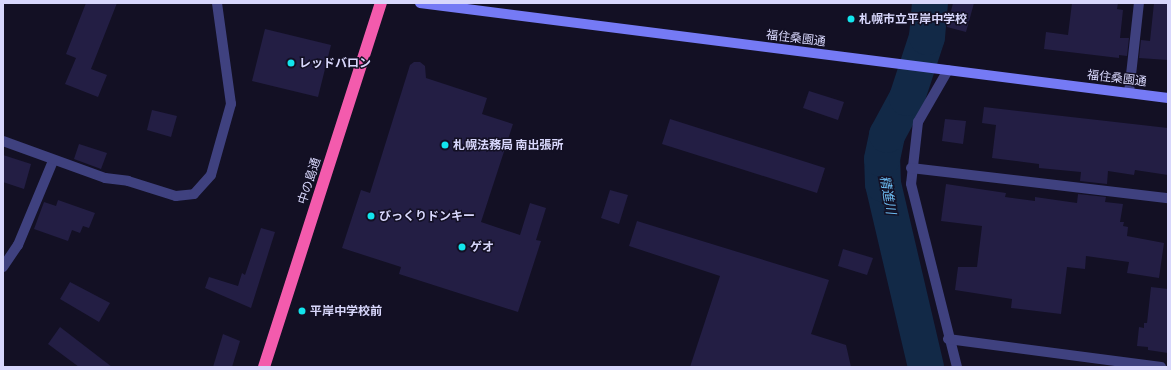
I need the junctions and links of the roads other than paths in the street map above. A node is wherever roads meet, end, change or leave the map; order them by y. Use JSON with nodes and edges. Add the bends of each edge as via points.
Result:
{"nodes":[{"id":1,"x":216,"y":3,"type":"edge"},
{"id":2,"x":381,"y":3,"type":"edge"},
{"id":3,"x":420,"y":3,"type":"edge"},
{"id":4,"x":1139,"y":3,"type":"edge"},
{"id":5,"x":948,"y":70,"type":"junction"},
{"id":6,"x":1129,"y":93,"type":"junction"},
{"id":7,"x":1168,"y":98,"type":"edge"},
{"id":8,"x":3,"y":141,"type":"edge"},
{"id":9,"x":53,"y":161,"type":"junction"},
{"id":10,"x":911,"y":168,"type":"junction"},
{"id":11,"x":1168,"y":198,"type":"edge"},
{"id":12,"x":3,"y":266,"type":"edge"},
{"id":13,"x":948,"y":339,"type":"junction"},
{"id":14,"x":264,"y":367,"type":"edge"},
{"id":15,"x":957,"y":367,"type":"edge"},
{"id":16,"x":1161,"y":367,"type":"edge"}],
"edges":[{"from":1,"to":9,"type":"street","via":[[231,104],[211,175],[203,187],[194,194],[176,196],[128,180],[105,178]]},
{"from":2,"to":14,"type":"highway","name":"中の島通"},
{"from":3,"to":5,"type":"street","name":"福住桑園通"},
{"from":4,"to":6,"type":"street"},
{"from":5,"to":6,"type":"street","name":"福住桑園通"},
{"from":5,"to":10,"type":"street","via":[[918,122]]},
{"from":6,"to":7,"type":"street","name":"福住桑園通"},
{"from":8,"to":9,"type":"street"},
{"from":9,"to":12,"type":"street","via":[[18,245]]},
{"from":10,"to":11,"type":"street"},
{"from":10,"to":13,"type":"street","via":[[911,184]]},
{"from":13,"to":15,"type":"street"},
{"from":13,"to":16,"type":"street"}]}
